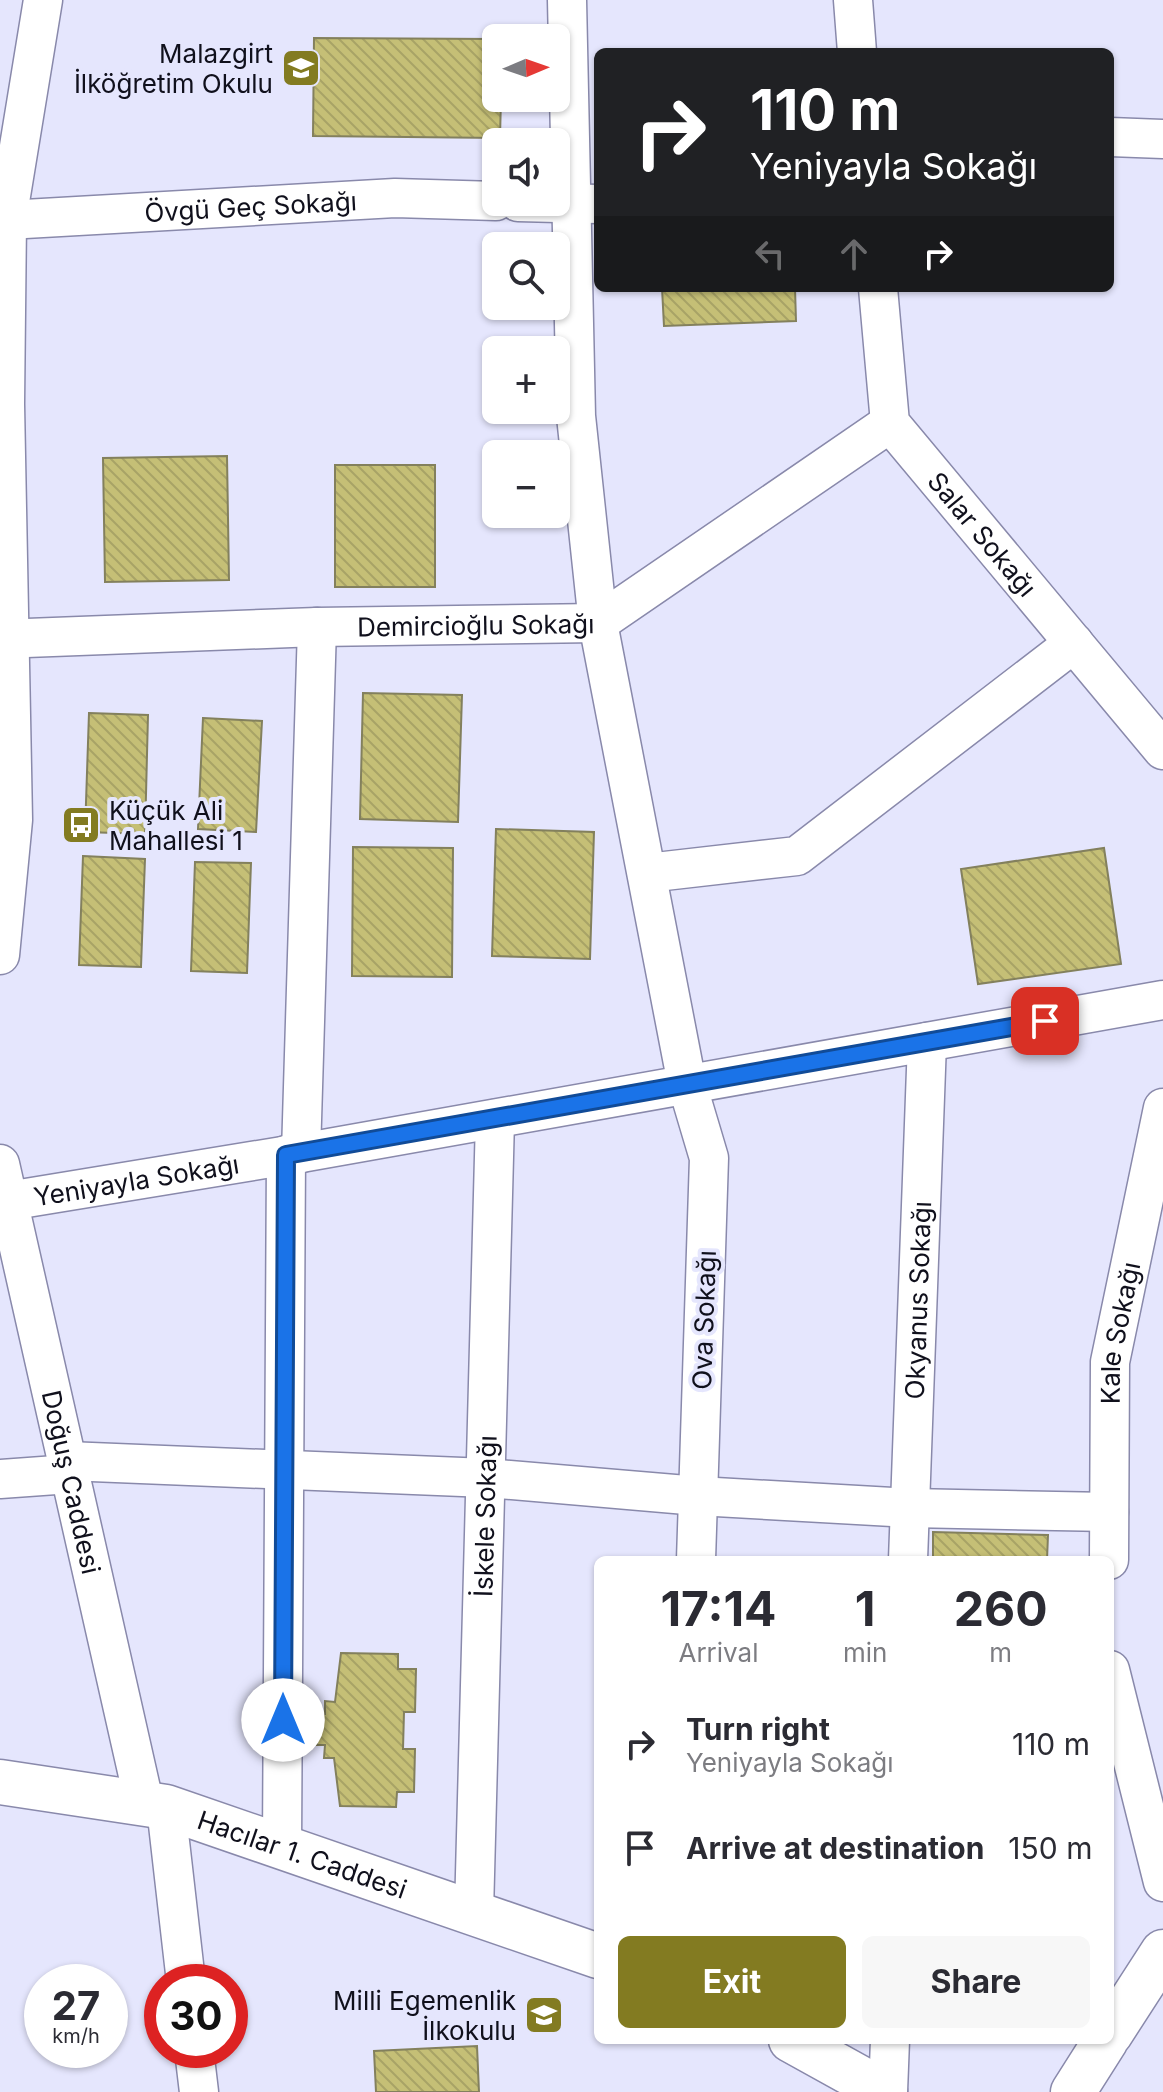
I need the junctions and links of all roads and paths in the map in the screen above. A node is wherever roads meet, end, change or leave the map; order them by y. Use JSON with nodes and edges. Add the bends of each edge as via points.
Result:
{"nodes":[{"id":1,"x":43,"y":0,"type":"edge"},
{"id":2,"x":567,"y":0,"type":"edge"},
{"id":3,"x":853,"y":0,"type":"edge"},
{"id":4,"x":857,"y":48,"type":"edge"},
{"id":5,"x":12,"y":111,"type":"edge"},
{"id":6,"x":1114,"y":137,"type":"edge"},
{"id":7,"x":1163,"y":139,"type":"edge"},
{"id":8,"x":482,"y":201,"type":"edge"},
{"id":9,"x":584,"y":204,"type":"edge"},
{"id":10,"x":7,"y":220,"type":"junction"},
{"id":11,"x":878,"y":292,"type":"edge"},
{"id":12,"x":890,"y":423,"type":"junction"},
{"id":13,"x":598,"y":623,"type":"junction"},
{"id":14,"x":317,"y":627,"type":"junction"},
{"id":15,"x":5,"y":639,"type":"edge"},
{"id":16,"x":1074,"y":643,"type":"junction"},
{"id":17,"x":1163,"y":750,"type":"edge"},
{"id":18,"x":647,"y":873,"type":"junction"},
{"id":19,"x":0,"y":955,"type":"edge"},
{"id":20,"x":1163,"y":1000,"type":"edge"},
{"id":21,"x":927,"y":1042,"type":"junction"},
{"id":22,"x":687,"y":1084,"type":"junction"},
{"id":23,"x":1163,"y":1108,"type":"edge"},
{"id":24,"x":495,"y":1119,"type":"junction"},
{"id":25,"x":294,"y":1154,"type":"junction"},
{"id":26,"x":3,"y":1181,"type":"edge"},
{"id":27,"x":69,"y":1468,"type":"junction"},
{"id":28,"x":284,"y":1470,"type":"junction"},
{"id":29,"x":487,"y":1478,"type":"junction"},
{"id":30,"x":0,"y":1479,"type":"edge"},
{"id":31,"x":698,"y":1496,"type":"junction"},
{"id":32,"x":910,"y":1508,"type":"junction"},
{"id":33,"x":1109,"y":1512,"type":"junction"},
{"id":34,"x":696,"y":1556,"type":"edge"},
{"id":35,"x":908,"y":1556,"type":"edge"},
{"id":36,"x":1109,"y":1556,"type":"edge"},
{"id":37,"x":1114,"y":1704,"type":"edge"},
{"id":38,"x":1118,"y":1738,"type":"edge"},
{"id":39,"x":0,"y":1782,"type":"edge"},
{"id":40,"x":155,"y":1804,"type":"junction"},
{"id":41,"x":282,"y":1845,"type":"junction"},
{"id":42,"x":1163,"y":1882,"type":"edge"},
{"id":43,"x":474,"y":1912,"type":"junction"},
{"id":44,"x":1163,"y":1952,"type":"edge"},
{"id":45,"x":594,"y":1955,"type":"edge"},
{"id":46,"x":183,"y":1964,"type":"edge"},
{"id":47,"x":1114,"y":2028,"type":"edge"},
{"id":48,"x":798,"y":2044,"type":"edge"},
{"id":49,"x":890,"y":2044,"type":"edge"},
{"id":50,"x":1103,"y":2044,"type":"edge"},
{"id":51,"x":196,"y":2068,"type":"edge"},
{"id":52,"x":199,"y":2092,"type":"edge"},
{"id":53,"x":886,"y":2092,"type":"edge"},
{"id":54,"x":1073,"y":2092,"type":"edge"}],
"edges":[{"from":1,"to":5,"type":"street"},
{"from":2,"to":9,"type":"street","name":"Ova Sokağı"},
{"from":3,"to":4,"type":"street"},
{"from":5,"to":10,"type":"street"},
{"from":6,"to":7,"type":"street"},
{"from":8,"to":10,"type":"street","name":"Övgü Geç Sokağı","via":[[395,198]]},
{"from":9,"to":13,"type":"street","name":"Ova Sokağı","via":[[576,416]]},
{"from":10,"to":15,"type":"street"},
{"from":11,"to":12,"type":"street"},
{"from":12,"to":13,"type":"street","name":"Demircioğlu Sokağı"},
{"from":12,"to":16,"type":"street","name":"Salar Sokağı"},
{"from":13,"to":14,"type":"street","name":"Demircioğlu Sokağı"},
{"from":13,"to":18,"type":"street","name":"Ova Sokağı"},
{"from":14,"to":15,"type":"street","name":"Demircioğlu Sokağı"},
{"from":14,"to":25,"type":"street"},
{"from":15,"to":19,"type":"street","via":[[13,820]]},
{"from":16,"to":17,"type":"street","name":"Salar Sokağı"},
{"from":16,"to":18,"type":"street","via":[[797,856]]},
{"from":18,"to":22,"type":"street","name":"Ova Sokağı"},
{"from":20,"to":21,"type":"street","name":"Yeniyayla Sokağı"},
{"from":21,"to":22,"type":"street","name":"Yeniyayla Sokağı"},
{"from":21,"to":32,"type":"street","name":"Okyanus Sokağı"},
{"from":22,"to":24,"type":"street","name":"Yeniyayla Sokağı"},
{"from":22,"to":31,"type":"street","name":"Ova Sokağı","via":[[709,1158]]},
{"from":23,"to":33,"type":"street","name":"Kale Sokağı","via":[[1110,1362]]},
{"from":24,"to":25,"type":"street","name":"Yeniyayla Sokağı"},
{"from":24,"to":29,"type":"street","name":"İskele Sokağı"},
{"from":25,"to":26,"type":"street","name":"Yeniyayla Sokağı"},
{"from":25,"to":28,"type":"street"},
{"from":26,"to":27,"type":"street","name":"Doğuş Caddesi"},
{"from":27,"to":28,"type":"street"},
{"from":27,"to":30,"type":"street"},
{"from":27,"to":40,"type":"street","name":"Doğuş Caddesi"},
{"from":28,"to":29,"type":"street"},
{"from":28,"to":41,"type":"street"},
{"from":29,"to":31,"type":"street"},
{"from":29,"to":43,"type":"street","name":"İskele Sokağı"},
{"from":31,"to":32,"type":"street"},
{"from":31,"to":34,"type":"street","name":"Ova Sokağı"},
{"from":32,"to":33,"type":"street"},
{"from":32,"to":35,"type":"street","name":"Okyanus Sokağı"},
{"from":33,"to":36,"type":"street","name":"Kale Sokağı"},
{"from":37,"to":38,"type":"street"},
{"from":38,"to":42,"type":"street"},
{"from":39,"to":40,"type":"street","name":"Hacılar 1. Caddesi"},
{"from":40,"to":41,"type":"street","name":"Hacılar 1. Caddesi"},
{"from":40,"to":46,"type":"street","name":"Doğuş Caddesi"},
{"from":41,"to":43,"type":"street","name":"Hacılar 1. Caddesi"},
{"from":43,"to":45,"type":"street","name":"Hacılar 1. Caddesi"},
{"from":44,"to":47,"type":"street"},
{"from":48,"to":53,"type":"street"},
{"from":49,"to":53,"type":"street"},
{"from":50,"to":54,"type":"street"},
{"from":51,"to":52,"type":"street"}]}
